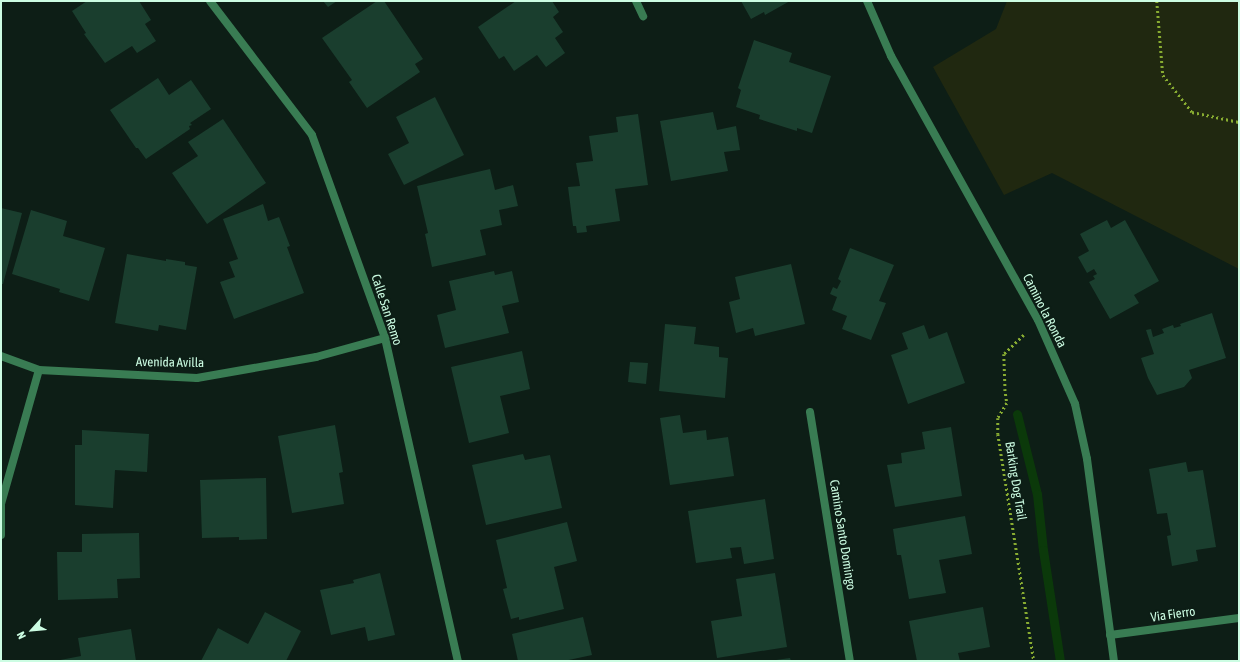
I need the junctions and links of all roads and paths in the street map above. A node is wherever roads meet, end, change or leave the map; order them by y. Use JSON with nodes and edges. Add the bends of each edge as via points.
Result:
{"nodes":[{"id":1,"x":210,"y":1,"type":"edge"},
{"id":2,"x":636,"y":1,"type":"edge"},
{"id":3,"x":867,"y":1,"type":"edge"},
{"id":4,"x":1157,"y":1,"type":"edge"},
{"id":5,"x":643,"y":16,"type":"dead end"},
{"id":6,"x":1239,"y":122,"type":"edge"},
{"id":7,"x":1038,"y":320,"type":"junction"},
{"id":8,"x":384,"y":338,"type":"junction"},
{"id":9,"x":1,"y":356,"type":"edge"},
{"id":10,"x":39,"y":370,"type":"junction"},
{"id":11,"x":810,"y":412,"type":"dead end"},
{"id":12,"x":1,"y":535,"type":"edge"},
{"id":13,"x":1239,"y":618,"type":"edge"},
{"id":14,"x":1110,"y":635,"type":"junction"},
{"id":15,"x":458,"y":661,"type":"edge"},
{"id":16,"x":850,"y":661,"type":"edge"},
{"id":17,"x":1034,"y":661,"type":"edge"},
{"id":18,"x":1114,"y":661,"type":"edge"}],
"edges":[{"from":1,"to":8,"type":"street","name":"Calle San Remo","via":[[312,136]]},
{"from":2,"to":5,"type":"street"},
{"from":3,"to":7,"type":"street","name":"Camino la Ronda","via":[[891,56]]},
{"from":4,"to":6,"type":"path","via":[[1163,75],[1192,112]]},
{"from":7,"to":14,"type":"street","name":"Camino la Ronda","via":[[1074,404],[1087,459]]},
{"from":7,"to":17,"type":"path","name":"Barking Dog Trail","via":[[1004,354],[1007,403],[998,418],[998,434]]},
{"from":8,"to":10,"type":"street","name":"Avenida Avilla","via":[[316,357],[197,378]]},
{"from":8,"to":15,"type":"street","name":"Calle San Remo"},
{"from":9,"to":10,"type":"street","name":"Avenida Avilla"},
{"from":10,"to":12,"type":"street","via":[[1,504]]},
{"from":11,"to":16,"type":"street","name":"Camino Santo Domingo"},
{"from":13,"to":14,"type":"street","name":"Via Fierro"},
{"from":14,"to":18,"type":"street","name":"Camino la Ronda"}]}
